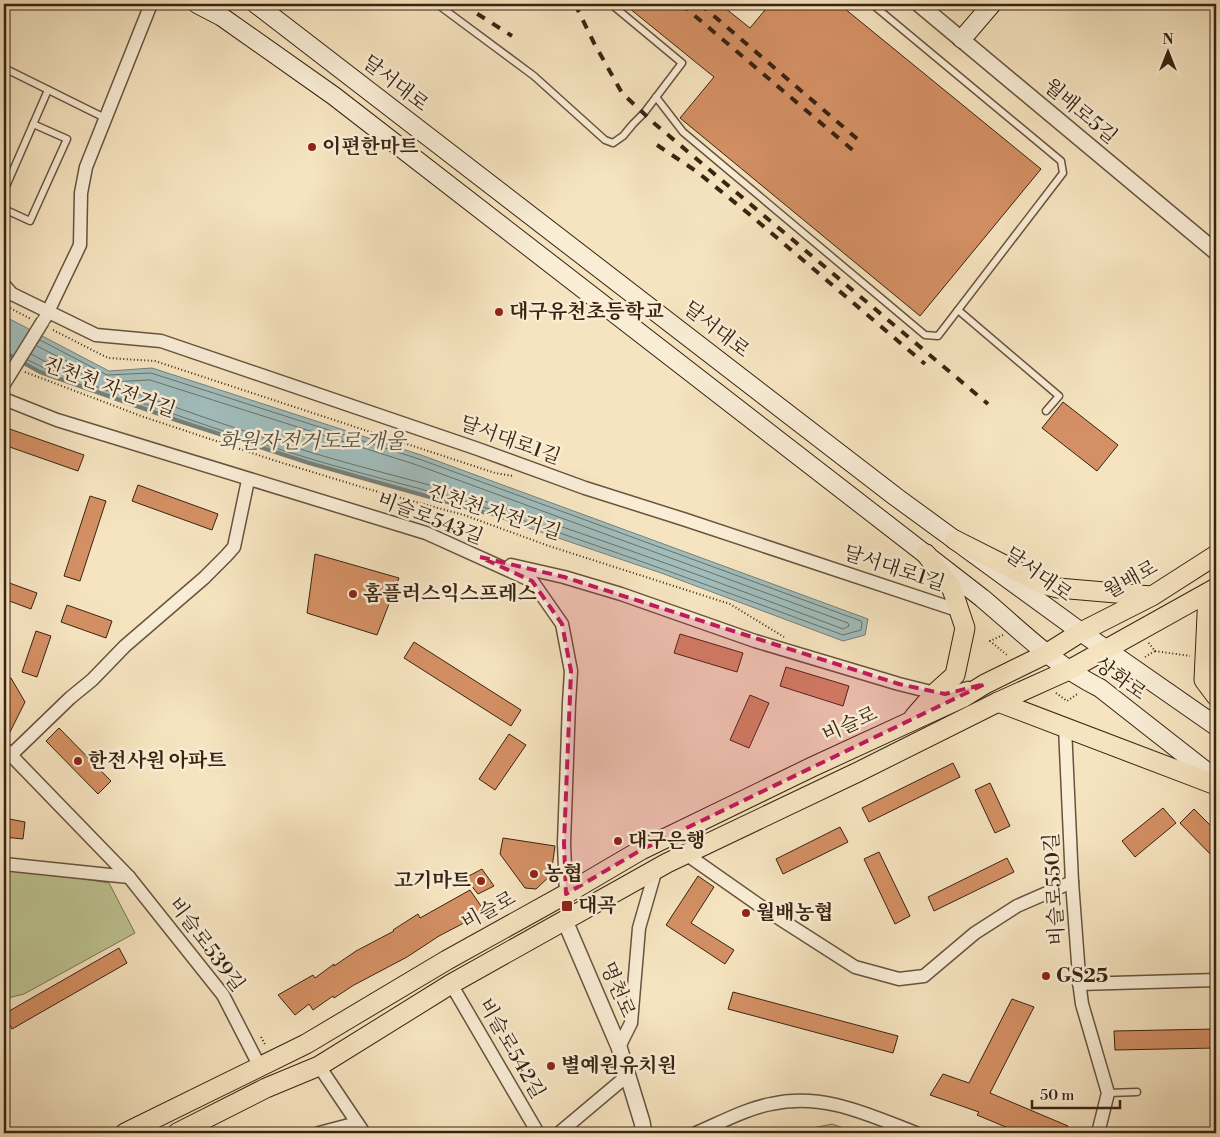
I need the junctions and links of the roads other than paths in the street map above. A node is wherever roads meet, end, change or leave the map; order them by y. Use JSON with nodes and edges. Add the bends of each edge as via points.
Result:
{"nodes":[{"id":1,"x":150,"y":4,"type":"edge"},
{"id":2,"x":197,"y":4,"type":"edge"},
{"id":3,"x":256,"y":4,"type":"edge"},
{"id":4,"x":438,"y":4,"type":"edge"},
{"id":5,"x":611,"y":4,"type":"edge"},
{"id":6,"x":872,"y":4,"type":"edge"},
{"id":7,"x":919,"y":4,"type":"edge"},
{"id":8,"x":992,"y":4,"type":"edge"},
{"id":9,"x":962,"y":39,"type":"junction"},
{"id":10,"x":4,"y":68,"type":"edge"},
{"id":11,"x":48,"y":90,"type":"junction"},
{"id":12,"x":656,"y":97,"type":"junction"},
{"id":13,"x":105,"y":118,"type":"junction"},
{"id":14,"x":33,"y":124,"type":"junction"},
{"id":15,"x":4,"y":191,"type":"edge"},
{"id":16,"x":4,"y":209,"type":"edge"},
{"id":17,"x":1216,"y":252,"type":"edge"},
{"id":18,"x":4,"y":285,"type":"edge"},
{"id":19,"x":958,"y":310,"type":"junction"},
{"id":20,"x":44,"y":320,"type":"junction"},
{"id":21,"x":4,"y":384,"type":"edge"},
{"id":22,"x":4,"y":399,"type":"edge"},
{"id":23,"x":1046,"y":411,"type":"dead end"},
{"id":24,"x":246,"y":485,"type":"dead end"},
{"id":25,"x":955,"y":540,"type":"junction"},
{"id":26,"x":926,"y":554,"type":"junction"},
{"id":27,"x":1216,"y":555,"type":"edge"},
{"id":28,"x":480,"y":558,"type":"junction"},
{"id":29,"x":1212,"y":590,"type":"edge"},
{"id":30,"x":1152,"y":596,"type":"junction"},
{"id":31,"x":960,"y":611,"type":"junction"},
{"id":32,"x":1073,"y":636,"type":"junction"},
{"id":33,"x":1106,"y":650,"type":"junction"},
{"id":34,"x":1046,"y":654,"type":"junction"},
{"id":35,"x":1070,"y":670,"type":"junction"},
{"id":36,"x":986,"y":684,"type":"junction"},
{"id":37,"x":935,"y":693,"type":"junction"},
{"id":38,"x":1216,"y":696,"type":"edge"},
{"id":39,"x":998,"y":702,"type":"junction"},
{"id":40,"x":907,"y":724,"type":"junction"},
{"id":41,"x":1216,"y":726,"type":"edge"},
{"id":42,"x":1065,"y":727,"type":"junction"},
{"id":43,"x":7,"y":752,"type":"edge"},
{"id":44,"x":1216,"y":779,"type":"edge"},
{"id":45,"x":1216,"y":785,"type":"edge"},
{"id":46,"x":686,"y":854,"type":"junction"},
{"id":47,"x":4,"y":864,"type":"edge"},
{"id":48,"x":656,"y":869,"type":"junction"},
{"id":49,"x":129,"y":877,"type":"junction"},
{"id":50,"x":1072,"y":882,"type":"junction"},
{"id":51,"x":566,"y":894,"type":"junction"},
{"id":52,"x":565,"y":920,"type":"junction"},
{"id":53,"x":1216,"y":980,"type":"edge"},
{"id":54,"x":450,"y":984,"type":"junction"},
{"id":55,"x":1079,"y":984,"type":"junction"},
{"id":56,"x":619,"y":1047,"type":"junction"},
{"id":57,"x":319,"y":1066,"type":"junction"},
{"id":58,"x":260,"y":1067,"type":"junction"},
{"id":59,"x":628,"y":1075,"type":"junction"},
{"id":60,"x":1108,"y":1092,"type":"junction"},
{"id":61,"x":1137,"y":1092,"type":"dead end"},
{"id":62,"x":361,"y":1128,"type":"edge"},
{"id":63,"x":124,"y":1133,"type":"edge"},
{"id":64,"x":177,"y":1133,"type":"edge"},
{"id":65,"x":319,"y":1133,"type":"edge"},
{"id":66,"x":538,"y":1133,"type":"edge"},
{"id":67,"x":559,"y":1133,"type":"edge"},
{"id":68,"x":644,"y":1133,"type":"edge"},
{"id":69,"x":696,"y":1133,"type":"edge"},
{"id":70,"x":916,"y":1133,"type":"edge"},
{"id":71,"x":1098,"y":1133,"type":"edge"}],
"edges":[{"from":1,"to":13,"type":"street"},
{"from":2,"to":26,"type":"main road","via":[[222,17],[334,96]]},
{"from":3,"to":25,"type":"main road","name":"달서대로"},
{"from":4,"to":12,"type":"lane","via":[[534,76],[605,140],[613,143],[623,136]]},
{"from":5,"to":12,"type":"lane","via":[[682,63]]},
{"from":6,"to":19,"type":"lane","via":[[1061,162],[1063,173]]},
{"from":7,"to":9,"type":"street","name":"월배로5길"},
{"from":8,"to":9,"type":"main road"},
{"from":9,"to":17,"type":"street","name":"월배로5길"},
{"from":10,"to":11,"type":"lane"},
{"from":11,"to":13,"type":"lane"},
{"from":11,"to":14,"type":"lane"},
{"from":12,"to":19,"type":"lane","via":[[683,132],[925,335],[938,336]]},
{"from":13,"to":20,"type":"street","via":[[86,167],[81,193],[80,245]]},
{"from":14,"to":15,"type":"lane"},
{"from":14,"to":16,"type":"lane","via":[[66,140],[30,221]]},
{"from":18,"to":20,"type":"street","name":"달서대로1길"},
{"from":19,"to":23,"type":"lane","via":[[1059,396]]},
{"from":20,"to":21,"type":"street","bridge":true},
{"from":20,"to":31,"type":"street","name":"달서대로1길","via":[[96,335],[161,341],[572,484]]},
{"from":22,"to":28,"type":"street","name":"비슬로543길","via":[[57,420],[426,533]]},
{"from":24,"to":43,"type":"street","via":[[234,547],[226,556],[125,646],[92,680]]},
{"from":25,"to":30,"type":"main road","via":[[1042,584]]},
{"from":25,"to":32,"type":"main road","name":"달서대로"},
{"from":26,"to":31,"type":"main road","via":[[952,589]]},
{"from":26,"to":34,"type":"main road","name":"상화로"},
{"from":27,"to":30,"type":"main road","name":"월배로"},
{"from":28,"to":37,"type":"street","via":[[564,577],[755,641]]},
{"from":28,"to":51,"type":"street","name":"비슬로543길","via":[[532,581],[562,624],[571,671],[564,843]]},
{"from":29,"to":33,"type":"main road"},
{"from":29,"to":38,"type":"main road","via":[[1204,680]]},
{"from":30,"to":32,"type":"main road","name":"월배로"},
{"from":31,"to":37,"type":"main road","via":[[965,628],[955,674]]},
{"from":32,"to":33,"type":"main road","name":"상화로"},
{"from":32,"to":34,"type":"main road","name":"비슬로"},
{"from":33,"to":35,"type":"main road"},
{"from":33,"to":41,"type":"main road","name":"상화로"},
{"from":34,"to":35,"type":"main road","name":"상화로"},
{"from":34,"to":36,"type":"main road","name":"비슬로"},
{"from":35,"to":39,"type":"main road"},
{"from":35,"to":44,"type":"main road","name":"상화로"},
{"from":36,"to":37,"type":"street","via":[[945,694]]},
{"from":36,"to":40,"type":"main road","name":"비슬로","via":[[964,698]]},
{"from":37,"to":40,"type":"main road"},
{"from":39,"to":42,"type":"main road"},
{"from":39,"to":46,"type":"main road"},
{"from":40,"to":51,"type":"main road","name":"비슬로","via":[[641,850]]},
{"from":42,"to":45,"type":"main road"},
{"from":42,"to":50,"type":"street","name":"비슬로550길"},
{"from":43,"to":49,"type":"street","name":"비슬로539길"},
{"from":46,"to":48,"type":"main road"},
{"from":46,"to":50,"type":"street","via":[[855,967],[899,979],[924,976],[975,934],[1016,906]]},
{"from":47,"to":49,"type":"street"},
{"from":48,"to":52,"type":"main road"},
{"from":48,"to":56,"type":"street","via":[[639,928],[631,1023]]},
{"from":49,"to":58,"type":"street","name":"비슬로539길","via":[[223,995]]},
{"from":50,"to":55,"type":"street","name":"비슬로550길"},
{"from":51,"to":58,"type":"main road","name":"비슬로","via":[[306,1044]]},
{"from":52,"to":54,"type":"main road"},
{"from":52,"to":56,"type":"street","name":"명천로"},
{"from":53,"to":55,"type":"street"},
{"from":54,"to":57,"type":"main road"},
{"from":54,"to":66,"type":"street","name":"비슬로542길"},
{"from":55,"to":60,"type":"street","name":"비슬로550길"},
{"from":56,"to":59,"type":"street","name":"명천로"},
{"from":57,"to":62,"type":"street"},
{"from":57,"to":64,"type":"main road","via":[[266,1088]]},
{"from":58,"to":63,"type":"main road","name":"비슬로"},
{"from":59,"to":67,"type":"street"},
{"from":59,"to":68,"type":"street","name":"명천로"},
{"from":60,"to":61,"type":"lane"},
{"from":60,"to":71,"type":"street"},
{"from":62,"to":65,"type":"street"},
{"from":69,"to":70,"type":"street","via":[[756,1108],[798,1101],[821,1101],[847,1107]]}]}
